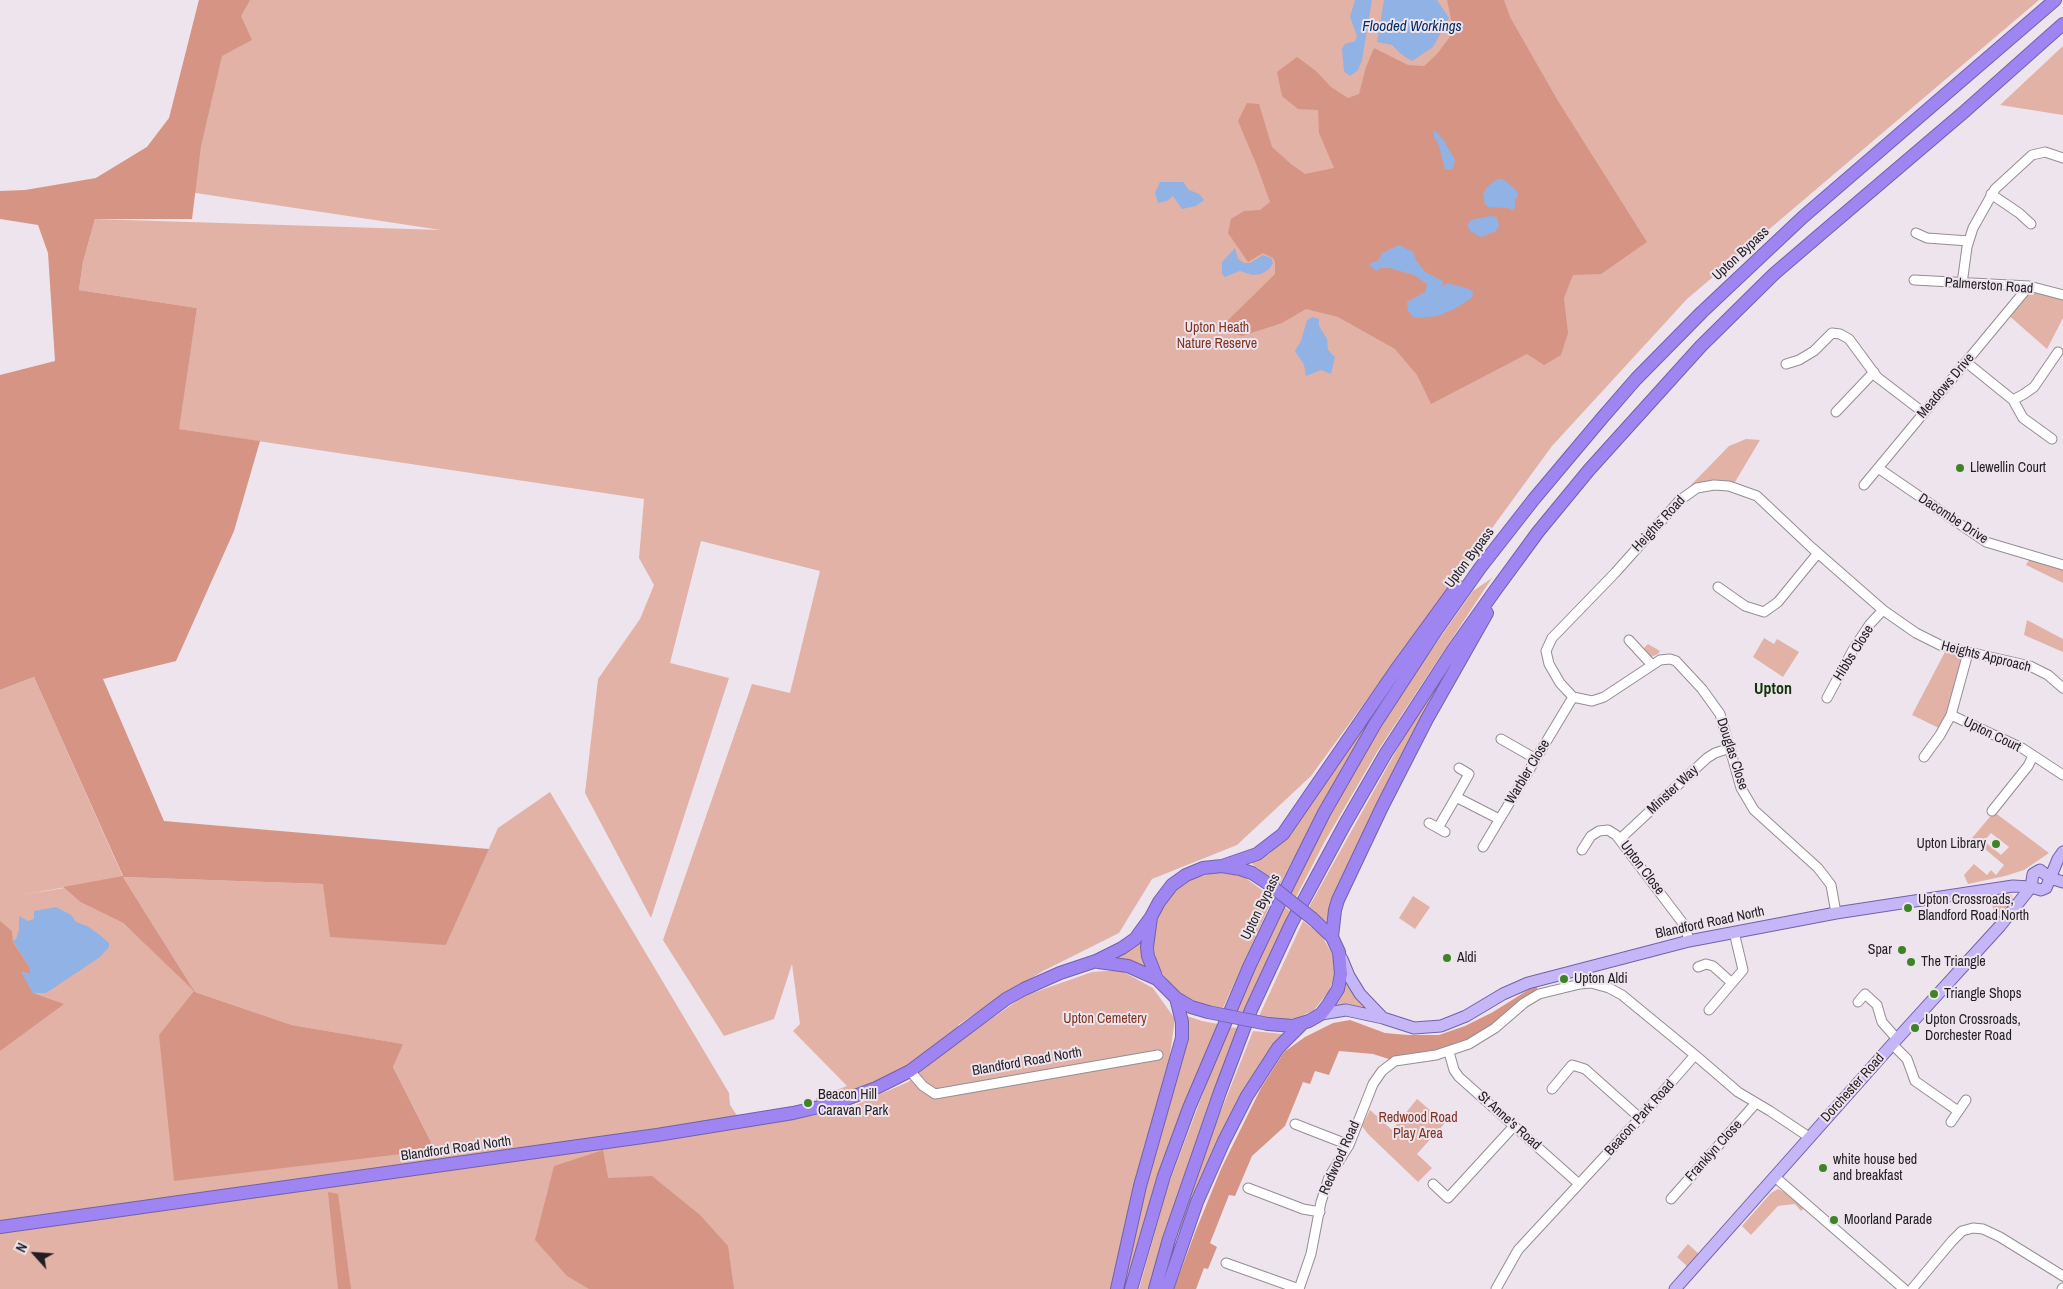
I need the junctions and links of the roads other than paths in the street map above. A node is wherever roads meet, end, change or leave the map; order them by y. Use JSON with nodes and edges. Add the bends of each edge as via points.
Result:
{"nodes":[{"id":1,"x":2055,"y":0,"type":"edge"},
{"id":2,"x":2063,"y":24,"type":"edge"},
{"id":3,"x":2063,"y":158,"type":"edge"},
{"id":4,"x":1991,"y":194,"type":"junction"},
{"id":5,"x":2031,"y":224,"type":"dead end"},
{"id":6,"x":1916,"y":233,"type":"dead end"},
{"id":7,"x":1969,"y":241,"type":"junction"},
{"id":8,"x":1914,"y":280,"type":"dead end"},
{"id":9,"x":1962,"y":284,"type":"junction"},
{"id":10,"x":2029,"y":286,"type":"junction"},
{"id":11,"x":2063,"y":295,"type":"edge"},
{"id":12,"x":2058,"y":352,"type":"dead end"},
{"id":13,"x":1966,"y":362,"type":"junction"},
{"id":14,"x":1786,"y":364,"type":"dead end"},
{"id":15,"x":1876,"y":374,"type":"junction"},
{"id":16,"x":2013,"y":400,"type":"junction"},
{"id":17,"x":1836,"y":412,"type":"dead end"},
{"id":18,"x":1924,"y":413,"type":"junction"},
{"id":19,"x":2052,"y":439,"type":"dead end"},
{"id":20,"x":1878,"y":468,"type":"junction"},
{"id":21,"x":1864,"y":485,"type":"dead end"},
{"id":22,"x":1534,"y":499,"type":"junction"},
{"id":23,"x":1538,"y":532,"type":"junction"},
{"id":24,"x":1818,"y":553,"type":"junction"},
{"id":25,"x":2063,"y":565,"type":"edge"},
{"id":26,"x":1718,"y":587,"type":"dead end"},
{"id":27,"x":1883,"y":610,"type":"junction"},
{"id":28,"x":1629,"y":640,"type":"dead end"},
{"id":29,"x":1968,"y":653,"type":"junction"},
{"id":30,"x":1652,"y":665,"type":"junction"},
{"id":31,"x":2063,"y":688,"type":"edge"},
{"id":32,"x":1573,"y":697,"type":"junction"},
{"id":33,"x":1827,"y":698,"type":"dead end"},
{"id":34,"x":1951,"y":715,"type":"junction"},
{"id":35,"x":1501,"y":740,"type":"dead end"},
{"id":36,"x":1730,"y":748,"type":"junction"},
{"id":37,"x":2034,"y":756,"type":"junction"},
{"id":38,"x":1924,"y":757,"type":"dead end"},
{"id":39,"x":1536,"y":759,"type":"junction"},
{"id":40,"x":1459,"y":768,"type":"dead end"},
{"id":41,"x":2063,"y":775,"type":"edge"},
{"id":42,"x":1456,"y":796,"type":"junction"},
{"id":43,"x":1992,"y":811,"type":"dead end"},
{"id":44,"x":1499,"y":820,"type":"junction"},
{"id":45,"x":1429,"y":823,"type":"dead end"},
{"id":46,"x":1620,"y":839,"type":"junction"},
{"id":47,"x":1483,"y":847,"type":"dead end"},
{"id":48,"x":1582,"y":850,"type":"dead end"},
{"id":49,"x":2063,"y":852,"type":"edge"},
{"id":50,"x":1222,"y":866,"type":"junction"},
{"id":51,"x":2050,"y":878,"type":"junction"},
{"id":52,"x":2063,"y":882,"type":"edge"},
{"id":53,"x":2031,"y":887,"type":"junction"},
{"id":54,"x":1836,"y":913,"type":"junction"},
{"id":55,"x":1151,"y":917,"type":"junction"},
{"id":56,"x":1734,"y":932,"type":"junction"},
{"id":57,"x":1332,"y":937,"type":"junction"},
{"id":58,"x":1689,"y":941,"type":"junction"},
{"id":59,"x":1341,"y":958,"type":"junction"},
{"id":60,"x":1096,"y":962,"type":"junction"},
{"id":61,"x":1698,"y":967,"type":"dead end"},
{"id":62,"x":1157,"y":979,"type":"junction"},
{"id":63,"x":1732,"y":983,"type":"junction"},
{"id":64,"x":1176,"y":998,"type":"junction"},
{"id":65,"x":1858,"y":1002,"type":"dead end"},
{"id":66,"x":1709,"y":1010,"type":"dead end"},
{"id":67,"x":1321,"y":1014,"type":"junction"},
{"id":68,"x":1383,"y":1018,"type":"junction"},
{"id":69,"x":1302,"y":1024,"type":"junction"},
{"id":70,"x":1894,"y":1042,"type":"junction"},
{"id":71,"x":1448,"y":1052,"type":"junction"},
{"id":72,"x":1158,"y":1055,"type":"dead end"},
{"id":73,"x":1695,"y":1056,"type":"junction"},
{"id":74,"x":910,"y":1072,"type":"junction"},
{"id":75,"x":1552,"y":1089,"type":"dead end"},
{"id":76,"x":1966,"y":1100,"type":"dead end"},
{"id":77,"x":1756,"y":1103,"type":"junction"},
{"id":78,"x":1958,"y":1111,"type":"junction"},
{"id":79,"x":1640,"y":1118,"type":"junction"},
{"id":80,"x":1951,"y":1122,"type":"dead end"},
{"id":81,"x":1295,"y":1124,"type":"dead end"},
{"id":82,"x":1514,"y":1126,"type":"junction"},
{"id":83,"x":1809,"y":1137,"type":"junction"},
{"id":84,"x":1349,"y":1145,"type":"junction"},
{"id":85,"x":1776,"y":1176,"type":"junction"},
{"id":86,"x":1433,"y":1184,"type":"dead end"},
{"id":87,"x":1579,"y":1184,"type":"junction"},
{"id":88,"x":1248,"y":1188,"type":"dead end"},
{"id":89,"x":1670,"y":1199,"type":"dead end"},
{"id":90,"x":1320,"y":1212,"type":"junction"},
{"id":91,"x":0,"y":1227,"type":"edge"},
{"id":92,"x":1226,"y":1263,"type":"dead end"},
{"id":93,"x":2063,"y":1276,"type":"edge"},
{"id":94,"x":1117,"y":1289,"type":"edge"},
{"id":95,"x":1131,"y":1289,"type":"edge"},
{"id":96,"x":1155,"y":1289,"type":"edge"},
{"id":97,"x":1167,"y":1289,"type":"edge"},
{"id":98,"x":1299,"y":1289,"type":"edge"},
{"id":99,"x":1496,"y":1289,"type":"edge"},
{"id":100,"x":1675,"y":1289,"type":"edge"},
{"id":101,"x":1904,"y":1289,"type":"edge"},
{"id":102,"x":1912,"y":1289,"type":"edge"}],
"edges":[{"from":1,"to":22,"type":"highway","name":"Upton Bypass","via":[[1748,267],[1636,379]]},
{"from":2,"to":23,"type":"highway","via":[[1845,211],[1742,305],[1628,424]]},
{"from":3,"to":4,"type":"street","via":[[2044,152],[2032,155]]},
{"from":4,"to":5,"type":"street"},
{"from":4,"to":7,"type":"street","via":[[1972,228]]},
{"from":6,"to":7,"type":"street","via":[[1928,238]]},
{"from":7,"to":9,"type":"street"},
{"from":8,"to":9,"type":"street","name":"Palmerston Road"},
{"from":9,"to":10,"type":"street","name":"Palmerston Road"},
{"from":10,"to":11,"type":"street","name":"Palmerston Road"},
{"from":10,"to":13,"type":"street","name":"Meadows Drive"},
{"from":12,"to":16,"type":"street","via":[[2034,387]]},
{"from":13,"to":16,"type":"street"},
{"from":13,"to":18,"type":"street","name":"Meadows Drive"},
{"from":14,"to":15,"type":"street","via":[[1814,351],[1832,333],[1849,339]]},
{"from":15,"to":17,"type":"street"},
{"from":15,"to":18,"type":"street"},
{"from":16,"to":19,"type":"street","via":[[2023,418]]},
{"from":18,"to":20,"type":"street","name":"Meadows Drive"},
{"from":20,"to":21,"type":"street","name":"Meadows Drive"},
{"from":20,"to":25,"type":"street","name":"Dacombe Drive","via":[[1986,542]]},
{"from":22,"to":50,"type":"highway","via":[[1488,548],[1448,599],[1283,834],[1257,854]]},
{"from":22,"to":95,"type":"highway","name":"Upton Bypass","via":[[1480,568],[1413,664],[1304,853],[1249,967],[1189,1108],[1164,1176]]},
{"from":23,"to":57,"type":"highway","via":[[1486,614],[1402,766],[1338,900]]},
{"from":23,"to":96,"type":"highway","via":[[1452,650],[1386,753],[1291,924],[1251,1010],[1220,1092]]},
{"from":24,"to":26,"type":"street","via":[[1778,602],[1764,612],[1745,606]]},
{"from":24,"to":27,"type":"street","name":"Heights Road"},
{"from":24,"to":32,"type":"street","name":"Heights Road","via":[[1757,496],[1729,486],[1697,488],[1680,500],[1549,642],[1546,651],[1549,664]]},
{"from":27,"to":29,"type":"street","name":"Heights Approach","via":[[1929,641]]},
{"from":27,"to":33,"type":"street","name":"Hibbs Close","via":[[1854,648]]},
{"from":28,"to":30,"type":"street"},
{"from":29,"to":31,"type":"street","name":"Heights Approach","via":[[2030,666]]},
{"from":29,"to":34,"type":"street"},
{"from":30,"to":32,"type":"street","name":"Douglas Close","via":[[1601,699],[1589,701]]},
{"from":30,"to":36,"type":"street","name":"Douglas Close","via":[[1660,660],[1676,661],[1713,702]]},
{"from":32,"to":39,"type":"street","name":"Warbler Close"},
{"from":34,"to":37,"type":"street","name":"Upton Court"},
{"from":34,"to":38,"type":"street"},
{"from":35,"to":39,"type":"street"},
{"from":36,"to":46,"type":"street","name":"Minster Way","via":[[1707,758]]},
{"from":36,"to":54,"type":"street","name":"Douglas Close","via":[[1741,788],[1754,810],[1818,868],[1831,885]]},
{"from":37,"to":41,"type":"street","name":"Upton Court"},
{"from":37,"to":43,"type":"street","name":"Upton Court"},
{"from":39,"to":44,"type":"street","name":"Warbler Close"},
{"from":40,"to":42,"type":"street","via":[[1469,774]]},
{"from":42,"to":44,"type":"street"},
{"from":42,"to":45,"type":"street","via":[[1442,830]]},
{"from":44,"to":47,"type":"street","name":"Warbler Close"},
{"from":46,"to":48,"type":"street","name":"Upton Close","via":[[1608,830],[1598,831]]},
{"from":46,"to":58,"type":"street","name":"Upton Close","via":[[1685,926]]},
{"from":49,"to":51,"type":"main road"},
{"from":50,"to":55,"type":"highway","via":[[1196,870],[1179,879],[1165,893]]},
{"from":50,"to":57,"type":"highway","bridge":true,"via":[[1246,871],[1270,885]]},
{"from":51,"to":52,"type":"main road"},
{"from":51,"to":53,"type":"main road","name":"Blandford Road North","via":[[2042,890]]},
{"from":53,"to":54,"type":"main road","name":"Blandford Road North","via":[[2013,886]]},
{"from":53,"to":70,"type":"main road","name":"Dorchester Road","via":[[1983,946]]},
{"from":54,"to":56,"type":"main road","name":"Blandford Road North"},
{"from":55,"to":60,"type":"highway","name":"Blandford Road North","via":[[1130,943]]},
{"from":55,"to":62,"type":"highway","via":[[1147,947]]},
{"from":56,"to":58,"type":"main road","name":"Blandford Road North"},
{"from":56,"to":63,"type":"street","via":[[1743,970]]},
{"from":57,"to":59,"type":"highway"},
{"from":58,"to":68,"type":"main road","name":"Blandford Road North","via":[[1528,983],[1441,1026],[1414,1028]]},
{"from":59,"to":67,"type":"highway","via":[[1338,989]]},
{"from":59,"to":68,"type":"main road","name":"Blandford Road North","via":[[1360,994]]},
{"from":60,"to":62,"type":"highway","name":"Blandford Road North","via":[[1119,963]]},
{"from":60,"to":74,"type":"highway","name":"Blandford Road North","via":[[1024,989]]},
{"from":61,"to":63,"type":"street","via":[[1713,966]]},
{"from":62,"to":64,"type":"highway"},
{"from":63,"to":66,"type":"street"},
{"from":64,"to":69,"type":"highway","bridge":true,"via":[[1208,1012],[1268,1024]]},
{"from":64,"to":94,"type":"highway","via":[[1182,1038],[1140,1186]]},
{"from":65,"to":70,"type":"street","via":[[1865,994],[1878,1006],[1882,1022]]},
{"from":67,"to":68,"type":"main road","name":"Blandford Road North","via":[[1346,1010]]},
{"from":67,"to":69,"type":"highway"},
{"from":69,"to":97,"type":"highway","via":[[1278,1048],[1247,1096],[1224,1141],[1197,1202]]},
{"from":70,"to":78,"type":"street","via":[[1907,1059],[1915,1080]]},
{"from":70,"to":83,"type":"main road","name":"Dorchester Road"},
{"from":71,"to":73,"type":"street","name":"Redwood Road","via":[[1496,1028],[1539,994],[1591,983],[1622,995]]},
{"from":71,"to":82,"type":"street","name":"St Anne's Road","via":[[1459,1077]]},
{"from":71,"to":84,"type":"street","name":"Redwood Road","via":[[1395,1062],[1382,1071],[1373,1084]]},
{"from":72,"to":74,"type":"street","name":"Blandford Road North","via":[[935,1094]]},
{"from":73,"to":77,"type":"street"},
{"from":73,"to":79,"type":"street","name":"Beacon Park Road"},
{"from":74,"to":91,"type":"highway","name":"Blandford Road North","via":[[859,1095],[793,1113],[456,1164]]},
{"from":75,"to":79,"type":"street","via":[[1572,1065],[1585,1069]]},
{"from":76,"to":78,"type":"street"},
{"from":77,"to":83,"type":"street"},
{"from":77,"to":89,"type":"street","name":"Franklyn Close"},
{"from":78,"to":80,"type":"street"},
{"from":79,"to":87,"type":"street","name":"Beacon Park Road"},
{"from":81,"to":84,"type":"street"},
{"from":82,"to":86,"type":"street","via":[[1448,1198]]},
{"from":82,"to":87,"type":"street","name":"St Anne's Road"},
{"from":83,"to":85,"type":"main road","name":"Dorchester Road"},
{"from":84,"to":90,"type":"street","name":"Redwood Road","via":[[1329,1177]]},
{"from":85,"to":100,"type":"main road","name":"Dorchester Road"},
{"from":85,"to":101,"type":"street"},
{"from":87,"to":99,"type":"street","name":"Beacon Park Road","via":[[1518,1250]]},
{"from":88,"to":90,"type":"street","via":[[1303,1209]]},
{"from":90,"to":98,"type":"street","name":"Redwood Road"},
{"from":92,"to":98,"type":"street"},
{"from":93,"to":102,"type":"street","via":[[2000,1238],[1983,1229],[1973,1228],[1962,1231],[1952,1241]]}]}
